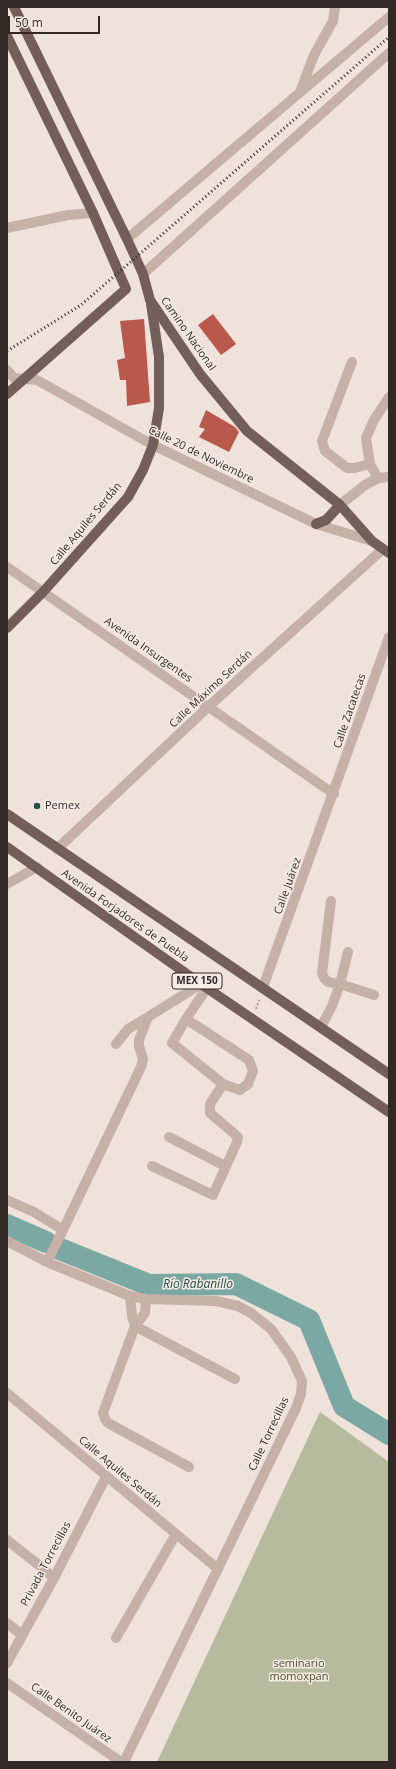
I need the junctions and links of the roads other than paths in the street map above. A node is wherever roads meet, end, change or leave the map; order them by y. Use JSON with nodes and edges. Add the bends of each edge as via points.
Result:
{"nodes":[{"id":1,"x":14,"y":7,"type":"edge"},
{"id":2,"x":334,"y":7,"type":"edge"},
{"id":3,"x":389,"y":17,"type":"edge"},
{"id":4,"x":7,"y":36,"type":"edge"},
{"id":5,"x":389,"y":54,"type":"edge"},
{"id":6,"x":299,"y":94,"type":"junction"},
{"id":7,"x":93,"y":213,"type":"junction"},
{"id":8,"x":7,"y":228,"type":"edge"},
{"id":9,"x":127,"y":240,"type":"junction"},
{"id":10,"x":143,"y":274,"type":"junction"},
{"id":11,"x":150,"y":300,"type":"junction"},
{"id":12,"x":352,"y":362,"type":"dead end"},
{"id":13,"x":7,"y":370,"type":"edge"},
{"id":14,"x":26,"y":379,"type":"junction"},
{"id":15,"x":7,"y":394,"type":"edge"},
{"id":16,"x":389,"y":397,"type":"edge"},
{"id":17,"x":153,"y":445,"type":"junction"},
{"id":18,"x":370,"y":464,"type":"junction"},
{"id":19,"x":389,"y":477,"type":"edge"},
{"id":20,"x":378,"y":478,"type":"junction"},
{"id":21,"x":340,"y":506,"type":"junction"},
{"id":22,"x":316,"y":524,"type":"junction"},
{"id":23,"x":372,"y":541,"type":"junction"},
{"id":24,"x":386,"y":551,"type":"edge"},
{"id":25,"x":7,"y":567,"type":"edge"},
{"id":26,"x":43,"y":592,"type":"junction"},
{"id":27,"x":7,"y":628,"type":"edge"},
{"id":28,"x":389,"y":637,"type":"edge"},
{"id":29,"x":208,"y":707,"type":"junction"},
{"id":30,"x":334,"y":794,"type":"junction"},
{"id":31,"x":7,"y":814,"type":"edge"},
{"id":32,"x":7,"y":847,"type":"edge"},
{"id":33,"x":57,"y":849,"type":"junction"},
{"id":34,"x":37,"y":868,"type":"junction"},
{"id":35,"x":7,"y":884,"type":"edge"},
{"id":36,"x":331,"y":901,"type":"dead end"},
{"id":37,"x":348,"y":952,"type":"dead end"},
{"id":38,"x":340,"y":984,"type":"junction"},
{"id":39,"x":204,"y":986,"type":"junction"},
{"id":40,"x":263,"y":988,"type":"junction"},
{"id":41,"x":374,"y":995,"type":"dead end"},
{"id":42,"x":148,"y":1017,"type":"junction"},
{"id":43,"x":186,"y":1019,"type":"junction"},
{"id":44,"x":321,"y":1027,"type":"junction"},
{"id":45,"x":116,"y":1044,"type":"dead end"},
{"id":46,"x":389,"y":1074,"type":"edge"},
{"id":47,"x":222,"y":1084,"type":"junction"},
{"id":48,"x":389,"y":1112,"type":"edge"},
{"id":49,"x":169,"y":1137,"type":"dead end"},
{"id":50,"x":152,"y":1166,"type":"dead end"},
{"id":51,"x":225,"y":1166,"type":"junction"},
{"id":52,"x":7,"y":1200,"type":"edge"},
{"id":53,"x":64,"y":1230,"type":"junction"},
{"id":54,"x":7,"y":1241,"type":"edge"},
{"id":55,"x":47,"y":1262,"type":"junction"},
{"id":56,"x":130,"y":1296,"type":"junction"},
{"id":57,"x":146,"y":1299,"type":"junction"},
{"id":58,"x":135,"y":1326,"type":"junction"},
{"id":59,"x":235,"y":1379,"type":"dead end"},
{"id":60,"x":7,"y":1393,"type":"edge"},
{"id":61,"x":189,"y":1467,"type":"dead end"},
{"id":62,"x":106,"y":1477,"type":"junction"},
{"id":63,"x":176,"y":1534,"type":"junction"},
{"id":64,"x":7,"y":1540,"type":"edge"},
{"id":65,"x":218,"y":1569,"type":"junction"},
{"id":66,"x":54,"y":1578,"type":"junction"},
{"id":67,"x":7,"y":1624,"type":"edge"},
{"id":68,"x":22,"y":1635,"type":"junction"},
{"id":69,"x":116,"y":1638,"type":"dead end"},
{"id":70,"x":7,"y":1662,"type":"edge"},
{"id":71,"x":7,"y":1683,"type":"edge"},
{"id":72,"x":123,"y":1762,"type":"edge"}],
"edges":[{"from":1,"to":9,"type":"main road","name":"Camino Nacional"},
{"from":2,"to":6,"type":"street","via":[[333,21],[314,55]]},
{"from":3,"to":6,"type":"street"},
{"from":4,"to":7,"type":"main road"},
{"from":5,"to":10,"type":"street"},
{"from":6,"to":9,"type":"street"},
{"from":7,"to":8,"type":"street","via":[[68,215]]},
{"from":7,"to":14,"type":"main road","via":[[126,289]]},
{"from":9,"to":10,"type":"main road","name":"Camino Nacional"},
{"from":10,"to":11,"type":"main road","name":"Camino Nacional"},
{"from":11,"to":17,"type":"main road","name":"Calle Aquiles Serdán","via":[[159,357],[160,384]]},
{"from":11,"to":21,"type":"main road","name":"Camino Nacional","via":[[200,374],[247,431]]},
{"from":12,"to":18,"type":"street","via":[[322,441],[325,451],[347,468]]},
{"from":13,"to":14,"type":"street","name":"Calle 20 de Noviembre","via":[[14,378]]},
{"from":14,"to":15,"type":"main road"},
{"from":14,"to":17,"type":"street","name":"Calle 20 de Noviembre","via":[[37,380]]},
{"from":16,"to":18,"type":"street","via":[[366,438]]},
{"from":17,"to":22,"type":"street","name":"Calle 20 de Noviembre"},
{"from":17,"to":26,"type":"main road","name":"Calle Aquiles Serdán","via":[[128,497]]},
{"from":18,"to":20,"type":"street"},
{"from":19,"to":20,"type":"street"},
{"from":20,"to":21,"type":"street","via":[[365,485]]},
{"from":21,"to":22,"type":"main road","via":[[326,520]]},
{"from":21,"to":23,"type":"main road","name":"Camino Nacional"},
{"from":22,"to":23,"type":"street","name":"Calle 20 de Noviembre"},
{"from":23,"to":24,"type":"main road","name":"Camino Nacional"},
{"from":24,"to":29,"type":"street","name":"Calle Máximo Serdán"},
{"from":25,"to":26,"type":"street","name":"Avenida Insurgentes"},
{"from":26,"to":27,"type":"main road","name":"Calle Aquiles Serdán"},
{"from":26,"to":29,"type":"street","name":"Avenida Insurgentes"},
{"from":28,"to":30,"type":"street","name":"Calle Zacatecas"},
{"from":29,"to":30,"type":"street","name":"Avenida Insurgentes"},
{"from":29,"to":33,"type":"street","name":"Calle Máximo Serdán"},
{"from":30,"to":40,"type":"street","name":"Calle Juárez"},
{"from":31,"to":33,"type":"main road","name":"Avenida Forjadores de Puebla","number":"MEX 150"},
{"from":32,"to":34,"type":"main road","name":"Avenida Forjadores de Puebla","number":"MEX 150"},
{"from":33,"to":40,"type":"main road","name":"Avenida Forjadores de Puebla","number":"MEX 150"},
{"from":34,"to":35,"type":"street"},
{"from":34,"to":39,"type":"main road","name":"Avenida Forjadores de Puebla","number":"MEX 150"},
{"from":36,"to":38,"type":"street","via":[[322,973],[328,982]]},
{"from":37,"to":38,"type":"street"},
{"from":38,"to":41,"type":"street"},
{"from":38,"to":44,"type":"street"},
{"from":39,"to":42,"type":"street"},
{"from":39,"to":43,"type":"street"},
{"from":39,"to":48,"type":"main road","name":"Avenida Forjadores de Puebla","number":"MEX 150"},
{"from":40,"to":44,"type":"main road","name":"Avenida Forjadores de Puebla","number":"MEX 150"},
{"from":42,"to":45,"type":"street","via":[[128,1029]]},
{"from":42,"to":53,"type":"street","via":[[139,1040],[143,1059],[141,1067]]},
{"from":43,"to":47,"type":"street","via":[[172,1043]]},
{"from":43,"to":47,"type":"street","via":[[249,1060],[254,1071],[248,1084],[240,1090]]},
{"from":44,"to":46,"type":"main road","name":"Avenida Forjadores de Puebla","number":"MEX 150"},
{"from":47,"to":51,"type":"street","via":[[210,1104],[210,1113],[238,1136]]},
{"from":49,"to":51,"type":"street"},
{"from":50,"to":51,"type":"street","via":[[213,1195]]},
{"from":52,"to":53,"type":"street"},
{"from":53,"to":55,"type":"street"},
{"from":54,"to":55,"type":"street","name":"Calle Torrecillas"},
{"from":55,"to":56,"type":"street","name":"Calle Torrecillas"},
{"from":56,"to":57,"type":"street","name":"Calle Torrecillas"},
{"from":56,"to":58,"type":"street"},
{"from":57,"to":58,"type":"street","via":[[145,1313]]},
{"from":57,"to":65,"type":"street","name":"Calle Torrecillas","via":[[216,1301],[238,1306],[271,1329],[291,1357],[302,1381],[296,1408]]},
{"from":58,"to":59,"type":"street"},
{"from":58,"to":61,"type":"street","via":[[103,1412],[104,1419]]},
{"from":60,"to":62,"type":"street","name":"Calle Aquiles Serdán"},
{"from":62,"to":63,"type":"street","name":"Calle Aquiles Serdán"},
{"from":62,"to":66,"type":"street","name":"Privada Torrecillas"},
{"from":63,"to":65,"type":"street","name":"Calle Aquiles Serdán"},
{"from":63,"to":69,"type":"street"},
{"from":64,"to":66,"type":"street"},
{"from":65,"to":72,"type":"street","name":"Calle Torrecillas"},
{"from":66,"to":68,"type":"street","name":"Privada Torrecillas"},
{"from":67,"to":68,"type":"street"},
{"from":68,"to":70,"type":"street","name":"Privada Torrecillas"},
{"from":71,"to":72,"type":"street","name":"Calle Benito Juárez"}]}
